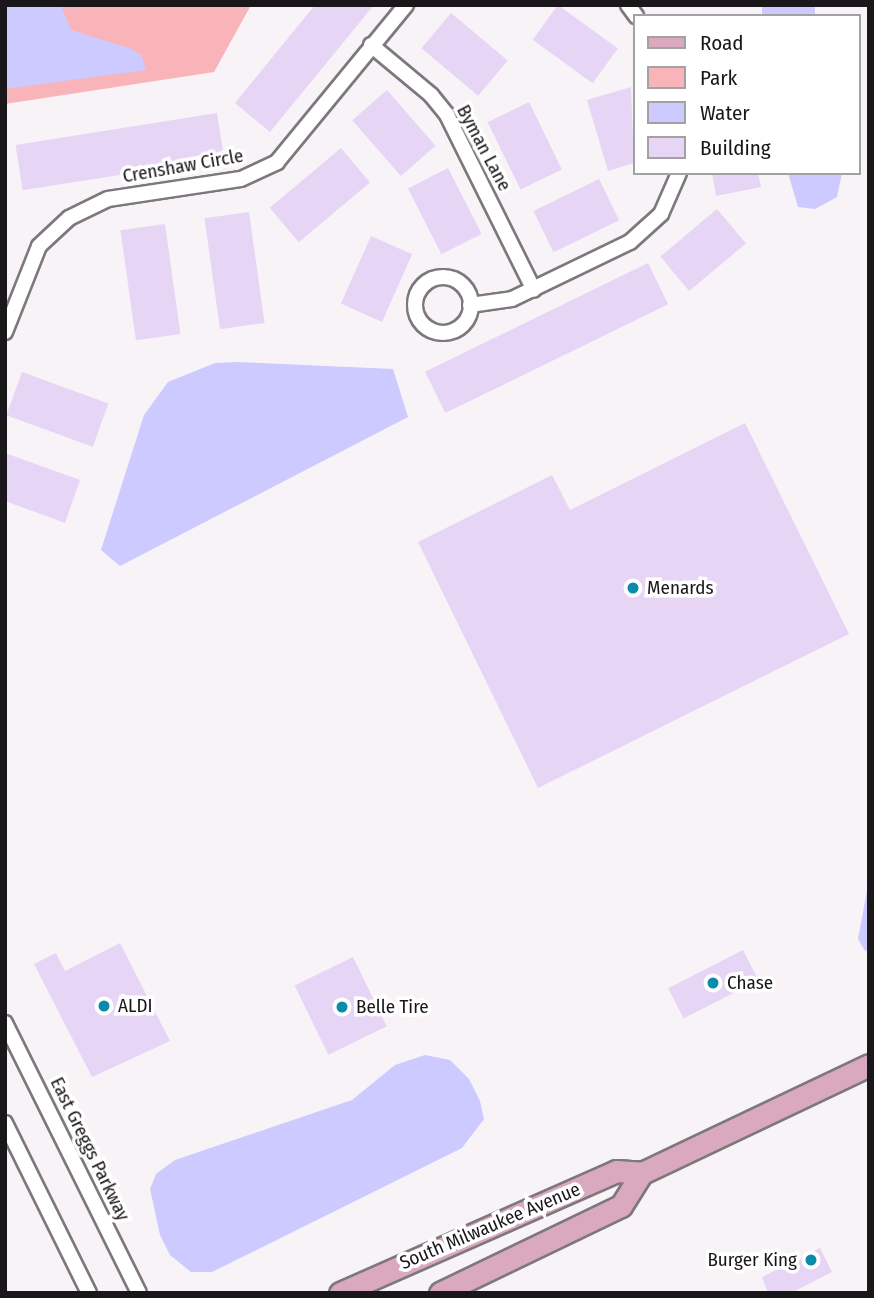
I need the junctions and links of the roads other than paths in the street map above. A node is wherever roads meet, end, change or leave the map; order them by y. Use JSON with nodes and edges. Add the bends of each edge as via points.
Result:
{"nodes":[{"id":1,"x":406,"y":5,"type":"edge"},
{"id":2,"x":371,"y":45,"type":"junction"},
{"id":3,"x":678,"y":175,"type":"edge"},
{"id":4,"x":534,"y":290,"type":"junction"},
{"id":5,"x":470,"y":305,"type":"dead end"},
{"id":6,"x":5,"y":332,"type":"edge"},
{"id":7,"x":5,"y":1023,"type":"edge"},
{"id":8,"x":869,"y":1065,"type":"edge"},
{"id":9,"x":5,"y":1123,"type":"edge"},
{"id":10,"x":642,"y":1172,"type":"junction"},
{"id":11,"x":89,"y":1293,"type":"edge"},
{"id":12,"x":139,"y":1293,"type":"edge"},
{"id":13,"x":340,"y":1293,"type":"edge"},
{"id":14,"x":440,"y":1293,"type":"edge"}],
"edges":[{"from":1,"to":2,"type":"street","name":"Crenshaw Circle"},
{"from":2,"to":4,"type":"street","name":"Byman Lane","via":[[431,95],[447,116]]},
{"from":2,"to":6,"type":"street","name":"Crenshaw Circle","via":[[289,149],[268,167],[241,179],[108,199],[69,218],[38,246]]},
{"from":3,"to":4,"type":"street","via":[[672,196],[649,229]]},
{"from":4,"to":5,"type":"street","via":[[512,299]]},
{"from":7,"to":12,"type":"street","name":"East Greggs Parkway"},
{"from":8,"to":10,"type":"main road","name":"South Milwaukee Avenue"},
{"from":9,"to":11,"type":"street"},
{"from":10,"to":13,"type":"main road","name":"South Milwaukee Avenue","via":[[616,1171]]},
{"from":10,"to":14,"type":"main road","name":"South Milwaukee Avenue","via":[[621,1206]]}]}
